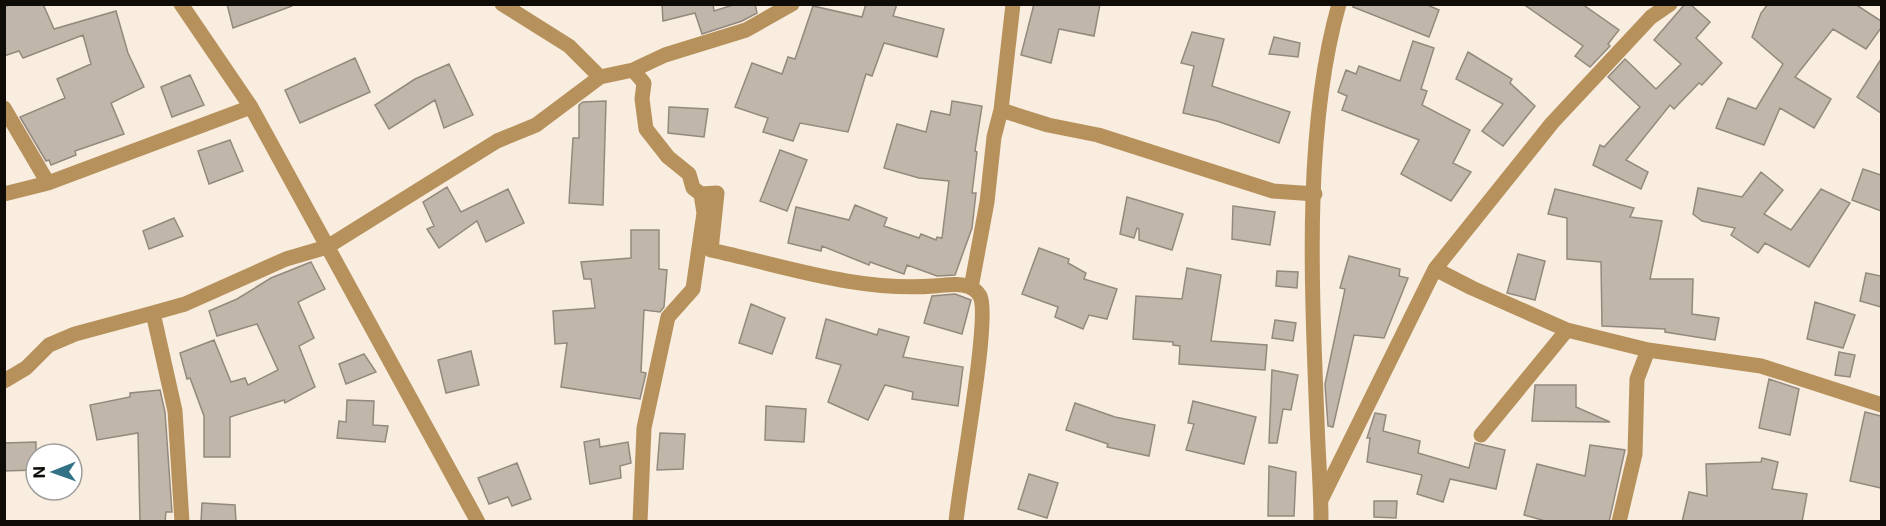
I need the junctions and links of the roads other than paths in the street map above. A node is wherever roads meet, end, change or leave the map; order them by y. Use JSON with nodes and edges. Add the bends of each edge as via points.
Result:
{"nodes":[{"id":1,"x":182,"y":4,"type":"edge"},
{"id":2,"x":502,"y":4,"type":"edge"},
{"id":3,"x":792,"y":4,"type":"edge"},
{"id":4,"x":1013,"y":4,"type":"edge"},
{"id":5,"x":1339,"y":4,"type":"edge"},
{"id":6,"x":1670,"y":4,"type":"edge"},
{"id":7,"x":770,"y":11,"type":"edge"},
{"id":8,"x":633,"y":70,"type":"junction"},
{"id":9,"x":600,"y":77,"type":"junction"},
{"id":10,"x":251,"y":107,"type":"junction"},
{"id":11,"x":4,"y":108,"type":"edge"},
{"id":12,"x":1001,"y":110,"type":"junction"},
{"id":13,"x":48,"y":183,"type":"junction"},
{"id":14,"x":4,"y":194,"type":"edge"},
{"id":15,"x":701,"y":194,"type":"junction"},
{"id":16,"x":1315,"y":194,"type":"junction"},
{"id":17,"x":327,"y":247,"type":"junction"},
{"id":18,"x":1435,"y":269,"type":"junction"},
{"id":19,"x":971,"y":288,"type":"junction"},
{"id":20,"x":153,"y":314,"type":"junction"},
{"id":21,"x":1567,"y":330,"type":"junction"},
{"id":22,"x":1648,"y":350,"type":"junction"},
{"id":23,"x":4,"y":381,"type":"edge"},
{"id":24,"x":1881,"y":405,"type":"edge"},
{"id":25,"x":1481,"y":435,"type":"dead end"},
{"id":26,"x":1321,"y":500,"type":"junction"},
{"id":27,"x":182,"y":522,"type":"edge"},
{"id":28,"x":478,"y":522,"type":"edge"},
{"id":29,"x":640,"y":522,"type":"edge"},
{"id":30,"x":956,"y":522,"type":"edge"},
{"id":31,"x":1321,"y":522,"type":"edge"},
{"id":32,"x":1619,"y":522,"type":"edge"}],
"edges":[{"from":1,"to":10,"type":"street"},
{"from":2,"to":9,"type":"street","via":[[569,46]]},
{"from":3,"to":7,"type":"street"},
{"from":4,"to":12,"type":"street"},
{"from":5,"to":16,"type":"street","via":[[1318,124]]},
{"from":6,"to":18,"type":"street","via":[[1651,17],[1552,123]]},
{"from":7,"to":8,"type":"street","via":[[746,30],[665,55]]},
{"from":8,"to":9,"type":"street"},
{"from":8,"to":15,"type":"street","via":[[644,83],[646,129],[668,157],[689,174],[693,188]]},
{"from":9,"to":17,"type":"street","via":[[536,125],[497,141]]},
{"from":10,"to":13,"type":"street"},
{"from":10,"to":17,"type":"street"},
{"from":11,"to":13,"type":"street"},
{"from":12,"to":16,"type":"street","via":[[1098,135],[1273,191]]},
{"from":12,"to":19,"type":"street"},
{"from":13,"to":14,"type":"street"},
{"from":15,"to":19,"type":"street","via":[[717,194],[711,250],[844,283],[907,288],[959,284]]},
{"from":15,"to":29,"type":"street","via":[[704,213],[693,289],[668,317],[644,428]]},
{"from":16,"to":26,"type":"street","via":[[1315,362]]},
{"from":17,"to":20,"type":"street","via":[[286,259]]},
{"from":17,"to":28,"type":"street"},
{"from":18,"to":21,"type":"street"},
{"from":18,"to":26,"type":"street"},
{"from":19,"to":30,"type":"street","via":[[980,295],[983,308]]},
{"from":20,"to":23,"type":"street","via":[[75,334],[49,345],[26,368]]},
{"from":20,"to":27,"type":"street","via":[[176,411]]},
{"from":21,"to":22,"type":"street"},
{"from":21,"to":25,"type":"street"},
{"from":22,"to":24,"type":"street","via":[[1761,366]]},
{"from":22,"to":32,"type":"street","via":[[1637,380],[1635,454]]},
{"from":26,"to":31,"type":"street"}]}
